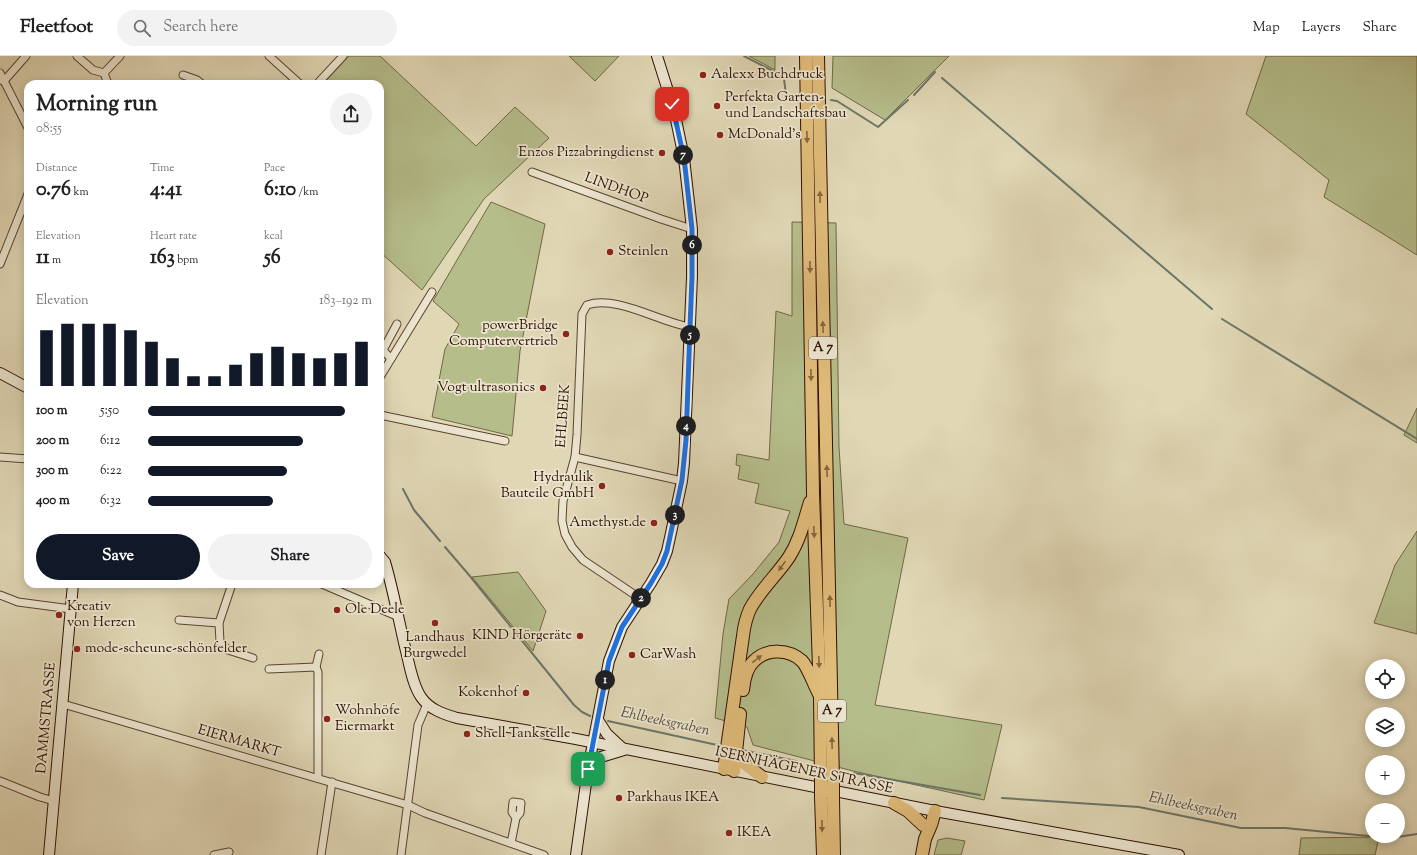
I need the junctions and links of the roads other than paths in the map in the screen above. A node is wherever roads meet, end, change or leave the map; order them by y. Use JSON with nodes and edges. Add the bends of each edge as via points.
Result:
{"nodes":[{"id":1,"x":26,"y":56,"type":"edge"},
{"id":2,"x":77,"y":56,"type":"edge"},
{"id":3,"x":120,"y":56,"type":"edge"},
{"id":4,"x":269,"y":56,"type":"edge"},
{"id":5,"x":343,"y":56,"type":"edge"},
{"id":6,"x":657,"y":56,"type":"edge"},
{"id":7,"x":806,"y":56,"type":"edge"},
{"id":8,"x":818,"y":56,"type":"edge"},
{"id":9,"x":0,"y":73,"type":"edge"},
{"id":10,"x":104,"y":73,"type":"junction"},
{"id":11,"x":183,"y":75,"type":"dead end"},
{"id":12,"x":2,"y":80,"type":"edge"},
{"id":13,"x":107,"y":80,"type":"edge"},
{"id":14,"x":197,"y":80,"type":"edge"},
{"id":15,"x":296,"y":80,"type":"edge"},
{"id":16,"x":321,"y":80,"type":"edge"},
{"id":17,"x":24,"y":121,"type":"edge"},
{"id":18,"x":532,"y":172,"type":"dead end"},
{"id":19,"x":24,"y":204,"type":"edge"},
{"id":20,"x":692,"y":229,"type":"junction"},
{"id":21,"x":0,"y":264,"type":"edge"},
{"id":22,"x":432,"y":292,"type":"dead end"},
{"id":23,"x":397,"y":324,"type":"dead end"},
{"id":24,"x":690,"y":327,"type":"junction"},
{"id":25,"x":384,"y":344,"type":"edge"},
{"id":26,"x":384,"y":352,"type":"edge"},
{"id":27,"x":391,"y":359,"type":"junction"},
{"id":28,"x":384,"y":370,"type":"edge"},
{"id":29,"x":0,"y":373,"type":"edge"},
{"id":30,"x":24,"y":386,"type":"edge"},
{"id":31,"x":384,"y":416,"type":"edge"},
{"id":32,"x":506,"y":441,"type":"dead end"},
{"id":33,"x":575,"y":456,"type":"junction"},
{"id":34,"x":0,"y":457,"type":"edge"},
{"id":35,"x":24,"y":459,"type":"edge"},
{"id":36,"x":682,"y":480,"type":"junction"},
{"id":37,"x":813,"y":493,"type":"junction"},
{"id":38,"x":384,"y":561,"type":"edge"},
{"id":39,"x":73,"y":588,"type":"edge"},
{"id":40,"x":231,"y":588,"type":"edge"},
{"id":41,"x":331,"y":588,"type":"edge"},
{"id":42,"x":0,"y":595,"type":"edge"},
{"id":43,"x":641,"y":599,"type":"junction"},
{"id":44,"x":71,"y":609,"type":"junction"},
{"id":45,"x":399,"y":618,"type":"junction"},
{"id":46,"x":179,"y":620,"type":"dead end"},
{"id":47,"x":219,"y":623,"type":"junction"},
{"id":48,"x":319,"y":654,"type":"dead end"},
{"id":49,"x":252,"y":658,"type":"dead end"},
{"id":50,"x":316,"y":667,"type":"junction"},
{"id":51,"x":269,"y":669,"type":"dead end"},
{"id":52,"x":820,"y":697,"type":"junction"},
{"id":53,"x":63,"y":704,"type":"junction"},
{"id":54,"x":427,"y":704,"type":"junction"},
{"id":55,"x":598,"y":720,"type":"junction"},
{"id":56,"x":594,"y":743,"type":"junction"},
{"id":57,"x":625,"y":749,"type":"junction"},
{"id":58,"x":735,"y":749,"type":"junction"},
{"id":59,"x":588,"y":769,"type":"junction"},
{"id":60,"x":729,"y":770,"type":"junction"},
{"id":61,"x":762,"y":777,"type":"junction"},
{"id":62,"x":318,"y":778,"type":"junction"},
{"id":63,"x":0,"y":781,"type":"edge"},
{"id":64,"x":827,"y":781,"type":"junction"},
{"id":65,"x":332,"y":782,"type":"junction"},
{"id":66,"x":827,"y":798,"type":"junction"},
{"id":67,"x":54,"y":801,"type":"junction"},
{"id":68,"x":894,"y":803,"type":"junction"},
{"id":69,"x":408,"y":805,"type":"junction"},
{"id":70,"x":930,"y":810,"type":"junction"},
{"id":71,"x":516,"y":818,"type":"dead end"},
{"id":72,"x":923,"y":825,"type":"junction"},
{"id":73,"x":925,"y":839,"type":"junction"},
{"id":74,"x":511,"y":843,"type":"junction"},
{"id":75,"x":228,"y":852,"type":"dead end"},
{"id":76,"x":49,"y":855,"type":"edge"},
{"id":77,"x":214,"y":855,"type":"edge"},
{"id":78,"x":321,"y":855,"type":"edge"},
{"id":79,"x":401,"y":855,"type":"edge"},
{"id":80,"x":544,"y":855,"type":"edge"},
{"id":81,"x":576,"y":855,"type":"edge"},
{"id":82,"x":823,"y":855,"type":"edge"},
{"id":83,"x":834,"y":855,"type":"edge"},
{"id":84,"x":922,"y":855,"type":"edge"},
{"id":85,"x":1179,"y":855,"type":"edge"}],
"edges":[{"from":1,"to":12,"type":"street"},
{"from":2,"to":10,"type":"street","via":[[93,70]]},
{"from":3,"to":10,"type":"street"},
{"from":4,"to":15,"type":"street"},
{"from":5,"to":16,"type":"street"},
{"from":6,"to":20,"type":"main road","via":[[674,110],[684,158]]},
{"from":7,"to":37,"type":"highway","number":"A 7","one_way":true},
{"from":64,"to":8,"type":"highway","number":"A 7","one_way":true},
{"from":9,"to":12,"type":"street"},
{"from":10,"to":13,"type":"street"},
{"from":11,"to":14,"type":"street"},
{"from":12,"to":17,"type":"street"},
{"from":18,"to":20,"type":"street","name":"LINDHOP"},
{"from":19,"to":21,"type":"street"},
{"from":20,"to":24,"type":"main road"},
{"from":22,"to":27,"type":"street"},
{"from":23,"to":25,"type":"street"},
{"from":24,"to":33,"type":"street","name":"EHLBEEK","via":[[630,307],[601,303],[587,305],[582,314]]},
{"from":24,"to":36,"type":"main road"},
{"from":26,"to":27,"type":"street"},
{"from":27,"to":28,"type":"street"},
{"from":29,"to":30,"type":"main road"},
{"from":31,"to":32,"type":"street"},
{"from":33,"to":36,"type":"street"},
{"from":33,"to":43,"type":"street","name":"EHLBEEK","via":[[563,501],[565,534],[583,560]]},
{"from":34,"to":35,"type":"street"},
{"from":36,"to":43,"type":"main road","via":[[667,551],[658,573]]},
{"from":37,"to":52,"type":"highway","number":"A 7","one_way":true},
{"from":37,"to":60,"type":"highway","one_way":true,"via":[[797,542],[782,567],[756,600],[747,618]]},
{"from":38,"to":45,"type":"main road"},
{"from":39,"to":44,"type":"main road","name":"DAMMSTRASSE"},
{"from":40,"to":47,"type":"street"},
{"from":41,"to":45,"type":"street"},
{"from":42,"to":44,"type":"street","via":[[18,602]]},
{"from":43,"to":55,"type":"main road","via":[[622,627],[612,651]]},
{"from":44,"to":53,"type":"main road","name":"DAMMSTRASSE"},
{"from":45,"to":54,"type":"main road","via":[[417,690]]},
{"from":46,"to":47,"type":"street"},
{"from":47,"to":49,"type":"street","via":[[220,642],[228,650]]},
{"from":48,"to":50,"type":"street"},
{"from":50,"to":51,"type":"street"},
{"from":50,"to":62,"type":"street"},
{"from":58,"to":52,"type":"highway","one_way":true,"via":[[746,674],[760,656],[780,651],[796,657],[808,669]]},
{"from":52,"to":64,"type":"highway","number":"A 7"},
{"from":53,"to":62,"type":"street","name":"EIERMARKT"},
{"from":53,"to":67,"type":"main road","name":"DAMMSTRASSE"},
{"from":54,"to":56,"type":"main road","name":"ISERNHÄGENER STRASSE","via":[[441,713],[457,718]]},
{"from":54,"to":69,"type":"street","via":[[418,725]]},
{"from":55,"to":56,"type":"main road"},
{"from":55,"to":57,"type":"main road","via":[[607,734]]},
{"from":56,"to":57,"type":"main road","name":"ISERNHÄGENER STRASSE"},
{"from":56,"to":59,"type":"main road"},
{"from":57,"to":59,"type":"main road","via":[[601,756]]},
{"from":57,"to":60,"type":"main road","name":"ISERNHÄGENER STRASSE"},
{"from":58,"to":60,"type":"highway"},
{"from":58,"to":61,"type":"highway","via":[[745,764]]},
{"from":59,"to":81,"type":"main road"},
{"from":60,"to":61,"type":"main road","name":"ISERNHÄGENER STRASSE"},
{"from":61,"to":68,"type":"main road","name":"ISERNHÄGENER STRASSE"},
{"from":62,"to":65,"type":"street","name":"EIERMARKT"},
{"from":63,"to":67,"type":"street"},
{"from":64,"to":66,"type":"highway","number":"A 7","bridge":true},
{"from":65,"to":69,"type":"street","name":"EIERMARKT"},
{"from":65,"to":78,"type":"street"},
{"from":66,"to":82,"type":"highway","number":"A 7","one_way":true},
{"from":66,"to":83,"type":"highway","number":"A 7"},
{"from":67,"to":76,"type":"main road","name":"DAMMSTRASSE"},
{"from":68,"to":70,"type":"main road","name":"ISERNHÄGENER STRASSE"},
{"from":68,"to":72,"type":"highway","via":[[908,811]]},
{"from":69,"to":74,"type":"street","name":"EIERMARKT"},
{"from":69,"to":79,"type":"street"},
{"from":70,"to":72,"type":"highway"},
{"from":70,"to":73,"type":"highway","via":[[931,825]]},
{"from":70,"to":85,"type":"main road","name":"ISERNHÄGENER STRASSE"},
{"from":71,"to":74,"type":"street"},
{"from":72,"to":73,"type":"highway"},
{"from":73,"to":84,"type":"highway"},
{"from":74,"to":80,"type":"street","name":"EIERMARKT"},
{"from":75,"to":77,"type":"street"}]}
